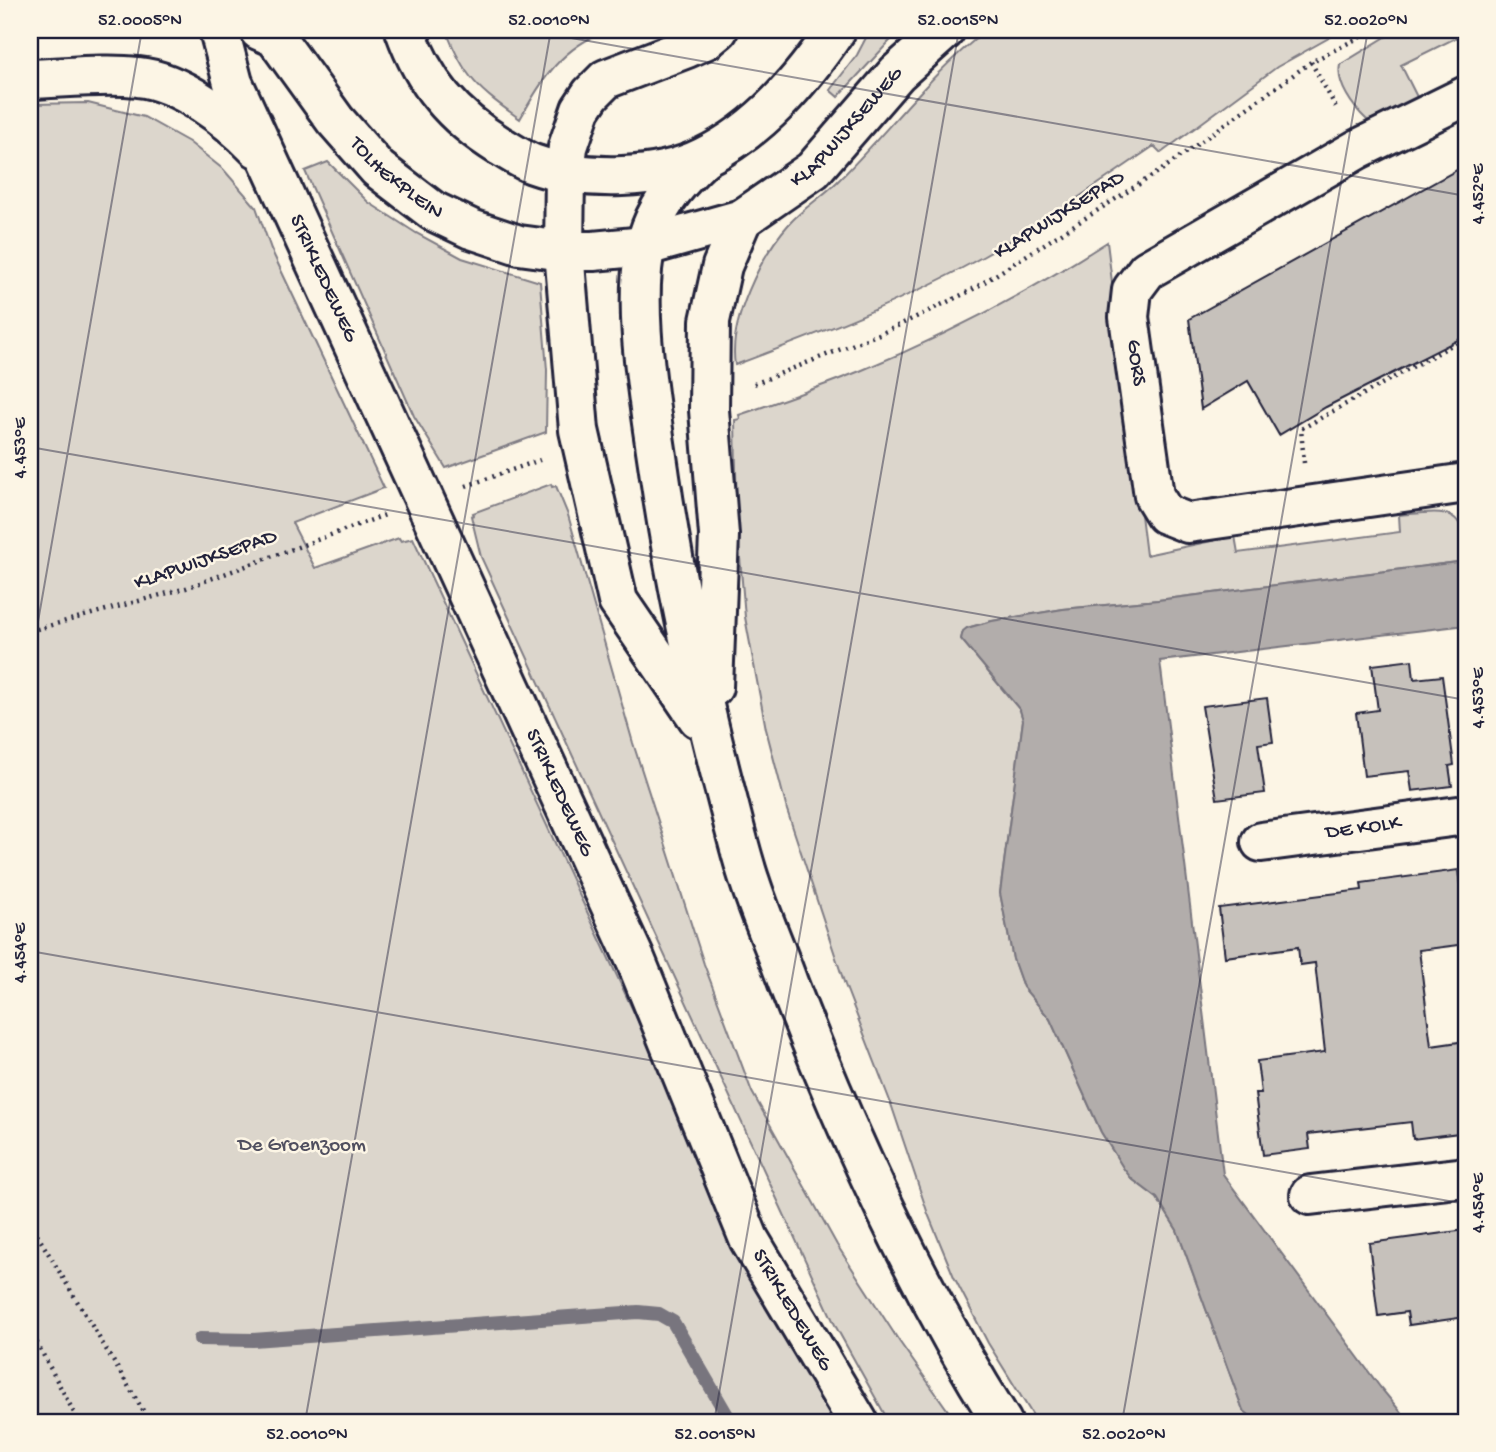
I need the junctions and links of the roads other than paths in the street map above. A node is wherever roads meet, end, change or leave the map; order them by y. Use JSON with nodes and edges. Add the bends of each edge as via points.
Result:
{"nodes":[{"id":1,"x":219,"y":30,"type":"edge"},
{"id":2,"x":405,"y":30,"type":"edge"},
{"id":3,"x":718,"y":30,"type":"edge"},
{"id":4,"x":836,"y":30,"type":"edge"},
{"id":5,"x":945,"y":30,"type":"edge"},
{"id":6,"x":269,"y":32,"type":"edge"},
{"id":7,"x":30,"y":79,"type":"edge"},
{"id":8,"x":1466,"y":96,"type":"edge"},
{"id":9,"x":703,"y":158,"type":"junction"},
{"id":10,"x":268,"y":160,"type":"junction"},
{"id":11,"x":565,"y":173,"type":"junction"},
{"id":12,"x":742,"y":219,"type":"junction"},
{"id":13,"x":646,"y":246,"type":"junction"},
{"id":14,"x":564,"y":251,"type":"junction"},
{"id":15,"x":1466,"y":483,"type":"edge"},
{"id":16,"x":711,"y":737,"type":"junction"},
{"id":17,"x":1466,"y":815,"type":"edge"},
{"id":18,"x":1261,"y":842,"type":"dead end"},
{"id":19,"x":1466,"y":1177,"type":"edge"},
{"id":20,"x":1310,"y":1195,"type":"dead end"},
{"id":21,"x":858,"y":1422,"type":"edge"},
{"id":22,"x":1002,"y":1422,"type":"edge"}],
"edges":[{"from":1,"to":10,"type":"main road","via":[[233,83]]},
{"from":2,"to":11,"type":"main road","via":[[426,77],[448,106],[531,164]]},
{"from":3,"to":11,"type":"main road","via":[[687,48],[606,79],[581,109]]},
{"from":4,"to":9,"type":"main road","via":[[807,72],[769,111]]},
{"from":5,"to":12,"type":"main road","name":"KLAPWIJKSEWEG","via":[[897,74],[813,170]]},
{"from":6,"to":14,"type":"main road","name":"TOLHEKPLEIN","via":[[335,120],[378,169],[402,188],[433,211],[471,229],[519,246]]},
{"from":7,"to":10,"type":"main road","via":[[139,76],[160,82],[225,118]]},
{"from":8,"to":15,"type":"main road","name":"GORS","via":[[1358,149],[1147,271],[1132,290],[1129,317],[1154,496],[1165,514],[1188,523]]},
{"from":9,"to":11,"type":"main road","via":[[653,174],[606,177]]},
{"from":9,"to":13,"type":"main road","via":[[667,197]]},
{"from":10,"to":21,"type":"main road","name":"STRIKLEDEWEG","via":[[636,961],[749,1239]]},
{"from":11,"to":14,"type":"main road"},
{"from":12,"to":13,"type":"main road","name":"TOLHEKPLEIN"},
{"from":12,"to":16,"type":"main road","via":[[722,265],[710,321],[709,410],[719,536]]},
{"from":13,"to":14,"type":"main road","name":"TOLHEKPLEIN"},
{"from":13,"to":16,"type":"main road","via":[[642,326],[653,429],[684,616]]},
{"from":14,"to":16,"type":"main road","via":[[579,430],[618,601]]},
{"from":16,"to":22,"type":"main road","via":[[749,880],[853,1143],[945,1328]]},
{"from":17,"to":18,"type":"main road","name":"DE KOLK"},
{"from":19,"to":20,"type":"main road"}]}
